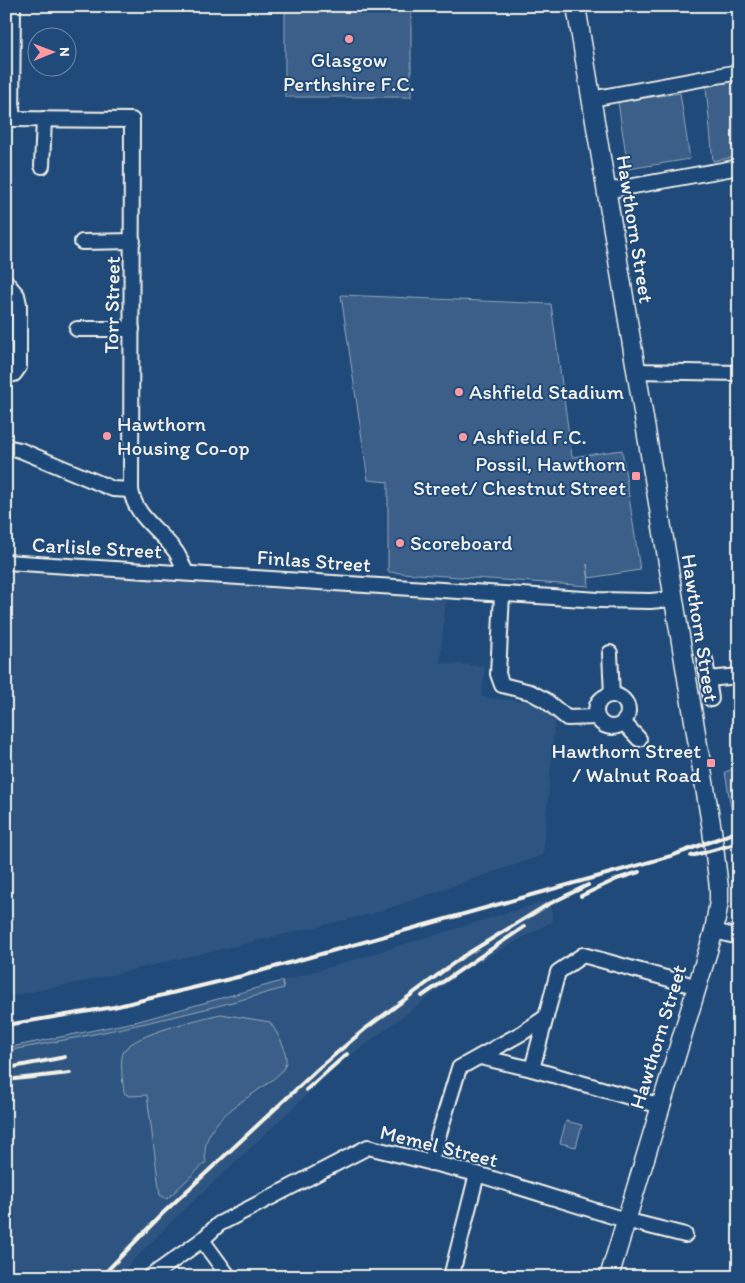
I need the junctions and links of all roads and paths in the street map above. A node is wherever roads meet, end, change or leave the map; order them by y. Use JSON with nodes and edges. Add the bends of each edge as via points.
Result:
{"nodes":[{"id":1,"x":13,"y":6,"type":"edge"},
{"id":2,"x":576,"y":6,"type":"edge"},
{"id":3,"x":739,"y":72,"type":"edge"},
{"id":4,"x":591,"y":99,"type":"junction"},
{"id":5,"x":9,"y":119,"type":"edge"},
{"id":6,"x":44,"y":119,"type":"junction"},
{"id":7,"x":42,"y":166,"type":"dead end"},
{"id":8,"x":739,"y":167,"type":"edge"},
{"id":9,"x":606,"y":191,"type":"junction"},
{"id":10,"x":133,"y":241,"type":"junction"},
{"id":11,"x":82,"y":242,"type":"dead end"},
{"id":12,"x":6,"y":282,"type":"edge"},
{"id":13,"x":77,"y":329,"type":"dead end"},
{"id":14,"x":132,"y":329,"type":"junction"},
{"id":15,"x":635,"y":371,"type":"junction"},
{"id":16,"x":739,"y":373,"type":"edge"},
{"id":17,"x":6,"y":375,"type":"edge"},
{"id":18,"x":6,"y":447,"type":"edge"},
{"id":19,"x":131,"y":490,"type":"junction"},
{"id":20,"x":6,"y":562,"type":"edge"},
{"id":21,"x":186,"y":573,"type":"junction"},
{"id":22,"x":502,"y":594,"type":"junction"},
{"id":23,"x":673,"y":599,"type":"junction"},
{"id":24,"x":610,"y":653,"type":"dead end"},
{"id":25,"x":705,"y":659,"type":"dead end"},
{"id":26,"x":739,"y":676,"type":"edge"},
{"id":27,"x":708,"y":679,"type":"junction"},
{"id":28,"x":612,"y":695,"type":"junction"},
{"id":29,"x":711,"y":699,"type":"dead end"},
{"id":30,"x":597,"y":717,"type":"junction"},
{"id":31,"x":623,"y":722,"type":"junction"},
{"id":32,"x":639,"y":739,"type":"dead end"},
{"id":33,"x":714,"y":931,"type":"junction"},
{"id":34,"x":739,"y":937,"type":"edge"},
{"id":35,"x":698,"y":987,"type":"junction"},
{"id":36,"x":546,"y":1017,"type":"junction"},
{"id":37,"x":480,"y":1057,"type":"junction"},
{"id":38,"x":532,"y":1069,"type":"junction"},
{"id":39,"x":661,"y":1106,"type":"junction"},
{"id":40,"x":430,"y":1163,"type":"junction"},
{"id":41,"x":478,"y":1174,"type":"junction"},
{"id":42,"x":626,"y":1220,"type":"junction"},
{"id":43,"x":685,"y":1235,"type":"dead end"},
{"id":44,"x":202,"y":1240,"type":"junction"},
{"id":45,"x":150,"y":1277,"type":"edge"},
{"id":46,"x":229,"y":1277,"type":"edge"},
{"id":47,"x":451,"y":1277,"type":"edge"},
{"id":48,"x":609,"y":1277,"type":"edge"}],
"edges":[{"from":1,"to":5,"type":"street"},
{"from":2,"to":4,"type":"main road","name":"Hawthorn Street"},
{"from":3,"to":4,"type":"street"},
{"from":4,"to":9,"type":"main road","name":"Hawthorn Street"},
{"from":5,"to":6,"type":"street"},
{"from":6,"to":7,"type":"street"},
{"from":6,"to":10,"type":"street","name":"Torr Street","via":[[132,120]]},
{"from":8,"to":9,"type":"street"},
{"from":9,"to":15,"type":"main road","name":"Hawthorn Street"},
{"from":10,"to":11,"type":"street"},
{"from":10,"to":14,"type":"street","name":"Torr Street"},
{"from":12,"to":17,"type":"street","via":[[17,295],[19,304],[19,367],[14,374]]},
{"from":13,"to":14,"type":"street"},
{"from":14,"to":19,"type":"street","name":"Torr Street"},
{"from":15,"to":16,"type":"street"},
{"from":15,"to":23,"type":"main road","name":"Hawthorn Street"},
{"from":18,"to":19,"type":"street","via":[[113,489]]},
{"from":19,"to":21,"type":"street","via":[[138,511],[176,552]]},
{"from":20,"to":21,"type":"street","name":"Carlisle Street"},
{"from":21,"to":22,"type":"street","name":"Finlas Street"},
{"from":22,"to":23,"type":"street","name":"Finlas Street","via":[[599,600]]},
{"from":22,"to":30,"type":"street","via":[[498,674],[502,685],[530,692],[567,718]]},
{"from":23,"to":33,"type":"main road","name":"Hawthorn Street","via":[[717,866],[719,901]]},
{"from":24,"to":28,"type":"street"},
{"from":25,"to":27,"type":"street"},
{"from":26,"to":27,"type":"street"},
{"from":27,"to":29,"type":"street"},
{"from":28,"to":30,"type":"street","via":[[598,702]]},
{"from":28,"to":31,"type":"street","via":[[626,702],[628,713]]},
{"from":30,"to":31,"type":"street","via":[[609,727]]},
{"from":31,"to":32,"type":"street"},
{"from":33,"to":34,"type":"street"},
{"from":33,"to":35,"type":"main road","name":"Hawthorn Street"},
{"from":35,"to":36,"type":"street","via":[[583,955],[558,972]]},
{"from":35,"to":39,"type":"main road","name":"Hawthorn Street"},
{"from":36,"to":37,"type":"street"},
{"from":36,"to":38,"type":"street"},
{"from":37,"to":38,"type":"street"},
{"from":37,"to":40,"type":"street","via":[[459,1068]]},
{"from":38,"to":39,"type":"street"},
{"from":39,"to":42,"type":"main road","name":"Hawthorn Street"},
{"from":40,"to":41,"type":"street","name":"Memel Street"},
{"from":40,"to":44,"type":"street","name":"Memel Street","via":[[368,1147],[218,1224]]},
{"from":41,"to":42,"type":"street","name":"Memel Street"},
{"from":41,"to":47,"type":"street"},
{"from":42,"to":43,"type":"street","name":"Memel Street"},
{"from":42,"to":48,"type":"main road","name":"Hawthorn Street"},
{"from":44,"to":45,"type":"street","name":"Memel Street"},
{"from":44,"to":46,"type":"street"}]}
